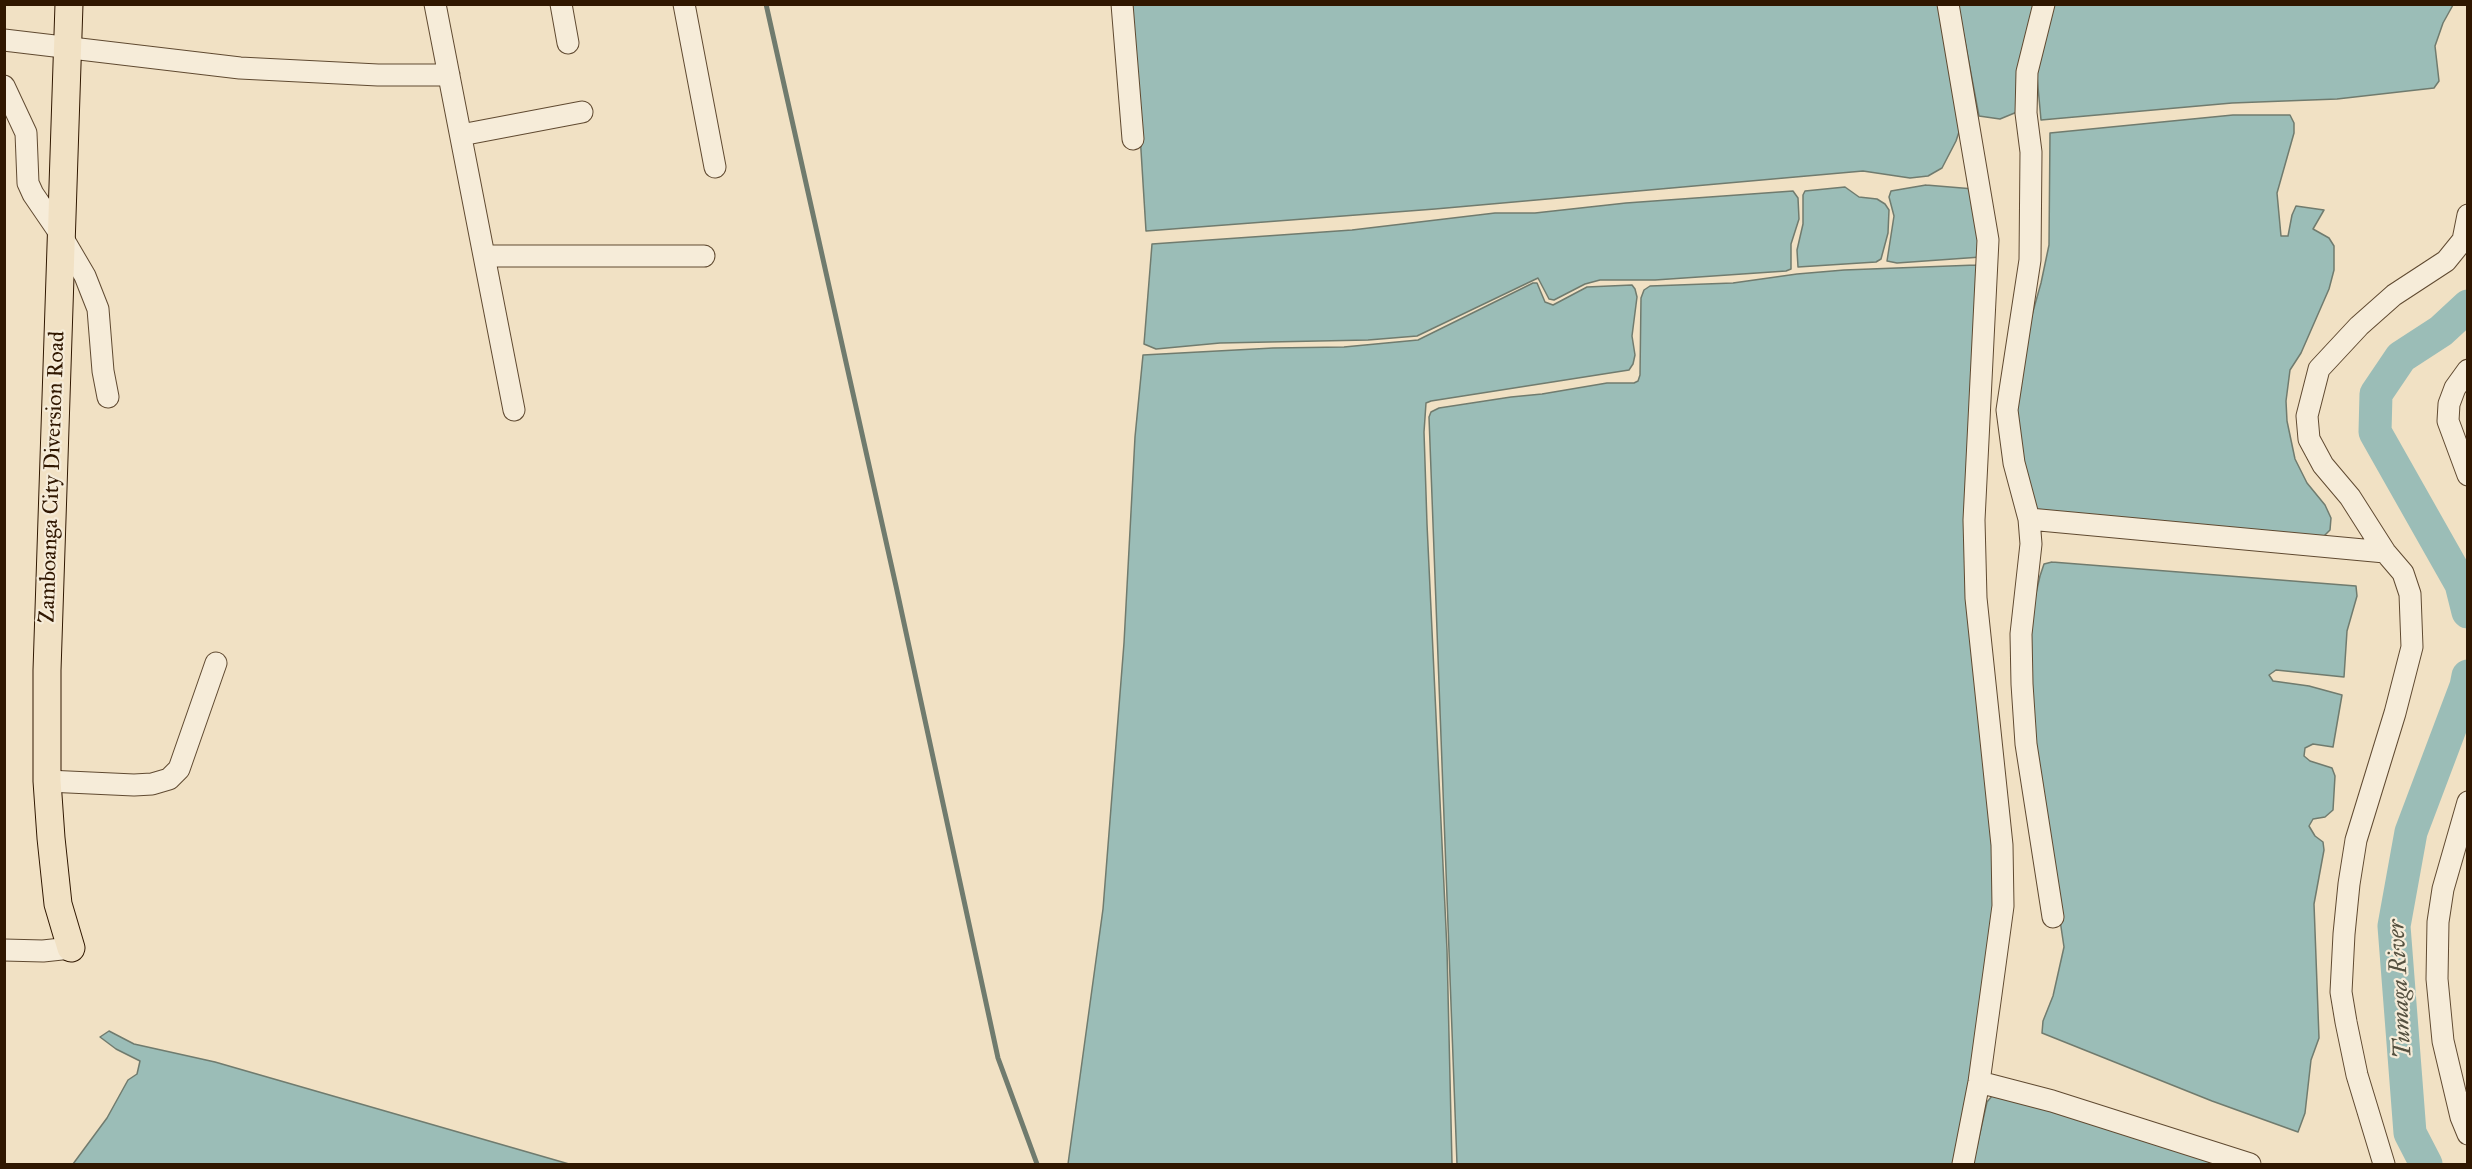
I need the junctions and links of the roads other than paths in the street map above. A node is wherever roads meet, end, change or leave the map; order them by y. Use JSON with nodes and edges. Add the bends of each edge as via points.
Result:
{"nodes":[{"id":1,"x":69,"y":4,"type":"edge"},
{"id":2,"x":435,"y":4,"type":"edge"},
{"id":3,"x":561,"y":4,"type":"edge"},
{"id":4,"x":684,"y":4,"type":"edge"},
{"id":5,"x":1122,"y":4,"type":"edge"},
{"id":6,"x":1948,"y":4,"type":"edge"},
{"id":7,"x":2043,"y":4,"type":"edge"},
{"id":8,"x":4,"y":40,"type":"edge"},
{"id":9,"x":568,"y":43,"type":"dead end"},
{"id":10,"x":67,"y":48,"type":"junction"},
{"id":11,"x":449,"y":75,"type":"junction"},
{"id":12,"x":4,"y":86,"type":"edge"},
{"id":13,"x":582,"y":111,"type":"dead end"},
{"id":14,"x":460,"y":135,"type":"junction"},
{"id":15,"x":1133,"y":139,"type":"dead end"},
{"id":16,"x":715,"y":167,"type":"dead end"},
{"id":17,"x":2468,"y":214,"type":"edge"},
{"id":18,"x":61,"y":235,"type":"junction"},
{"id":19,"x":484,"y":256,"type":"junction"},
{"id":20,"x":704,"y":256,"type":"dead end"},
{"id":21,"x":2468,"y":370,"type":"edge"},
{"id":22,"x":108,"y":397,"type":"dead end"},
{"id":23,"x":514,"y":410,"type":"dead end"},
{"id":24,"x":2468,"y":475,"type":"edge"},
{"id":25,"x":2029,"y":519,"type":"junction"},
{"id":26,"x":2385,"y":552,"type":"junction"},
{"id":27,"x":216,"y":663,"type":"dead end"},
{"id":28,"x":47,"y":781,"type":"junction"},
{"id":29,"x":2468,"y":802,"type":"edge"},
{"id":30,"x":2053,"y":916,"type":"dead end"},
{"id":31,"x":71,"y":948,"type":"joint"},
{"id":32,"x":4,"y":950,"type":"edge"},
{"id":33,"x":1979,"y":1082,"type":"junction"},
{"id":34,"x":2468,"y":1134,"type":"edge"},
{"id":35,"x":1963,"y":1164,"type":"edge"},
{"id":36,"x":2250,"y":1164,"type":"edge"},
{"id":37,"x":2384,"y":1164,"type":"edge"}],
"edges":[{"from":1,"to":10,"type":"main road","name":"Zamboanga City Diversion Road"},
{"from":2,"to":11,"type":"street"},
{"from":3,"to":9,"type":"street"},
{"from":4,"to":16,"type":"street"},
{"from":5,"to":15,"type":"street"},
{"from":6,"to":33,"type":"street","via":[[1988,240],[1974,520],[1976,598],[2002,845],[2003,906]]},
{"from":7,"to":25,"type":"street","via":[[2027,72],[2030,260],[2007,410],[2014,463]]},
{"from":8,"to":10,"type":"street"},
{"from":10,"to":11,"type":"street","via":[[285,71]]},
{"from":10,"to":18,"type":"main road","name":"Zamboanga City Diversion Road"},
{"from":11,"to":14,"type":"street"},
{"from":12,"to":18,"type":"street","via":[[26,133],[28,183]]},
{"from":13,"to":14,"type":"street"},
{"from":14,"to":19,"type":"street"},
{"from":17,"to":26,"type":"street","via":[[2463,240],[2457,249],[2359,326],[2319,369],[2312,393],[2307,416],[2309,439]]},
{"from":18,"to":22,"type":"street","via":[[85,276],[98,309]]},
{"from":18,"to":28,"type":"main road","name":"Zamboanga City Diversion Road","via":[[49,568]]},
{"from":19,"to":20,"type":"street"},
{"from":19,"to":23,"type":"street"},
{"from":21,"to":24,"type":"street","via":[[2455,388],[2448,421]]},
{"from":25,"to":26,"type":"street"},
{"from":25,"to":30,"type":"street","via":[[2031,544],[2021,633],[2022,684],[2028,755]]},
{"from":26,"to":37,"type":"street","via":[[2403,573],[2410,594],[2412,647],[2356,840],[2341,992],[2357,1075]]},
{"from":27,"to":28,"type":"street","via":[[186,753],[169,779],[134,785]]},
{"from":28,"to":31,"type":"main road","name":"Zamboanga City Diversion Road","via":[[58,904]]},
{"from":29,"to":34,"type":"street","via":[[2443,889],[2437,979],[2443,1041]]},
{"from":31,"to":32,"type":"street"},
{"from":33,"to":35,"type":"street"},
{"from":33,"to":36,"type":"street"}]}
